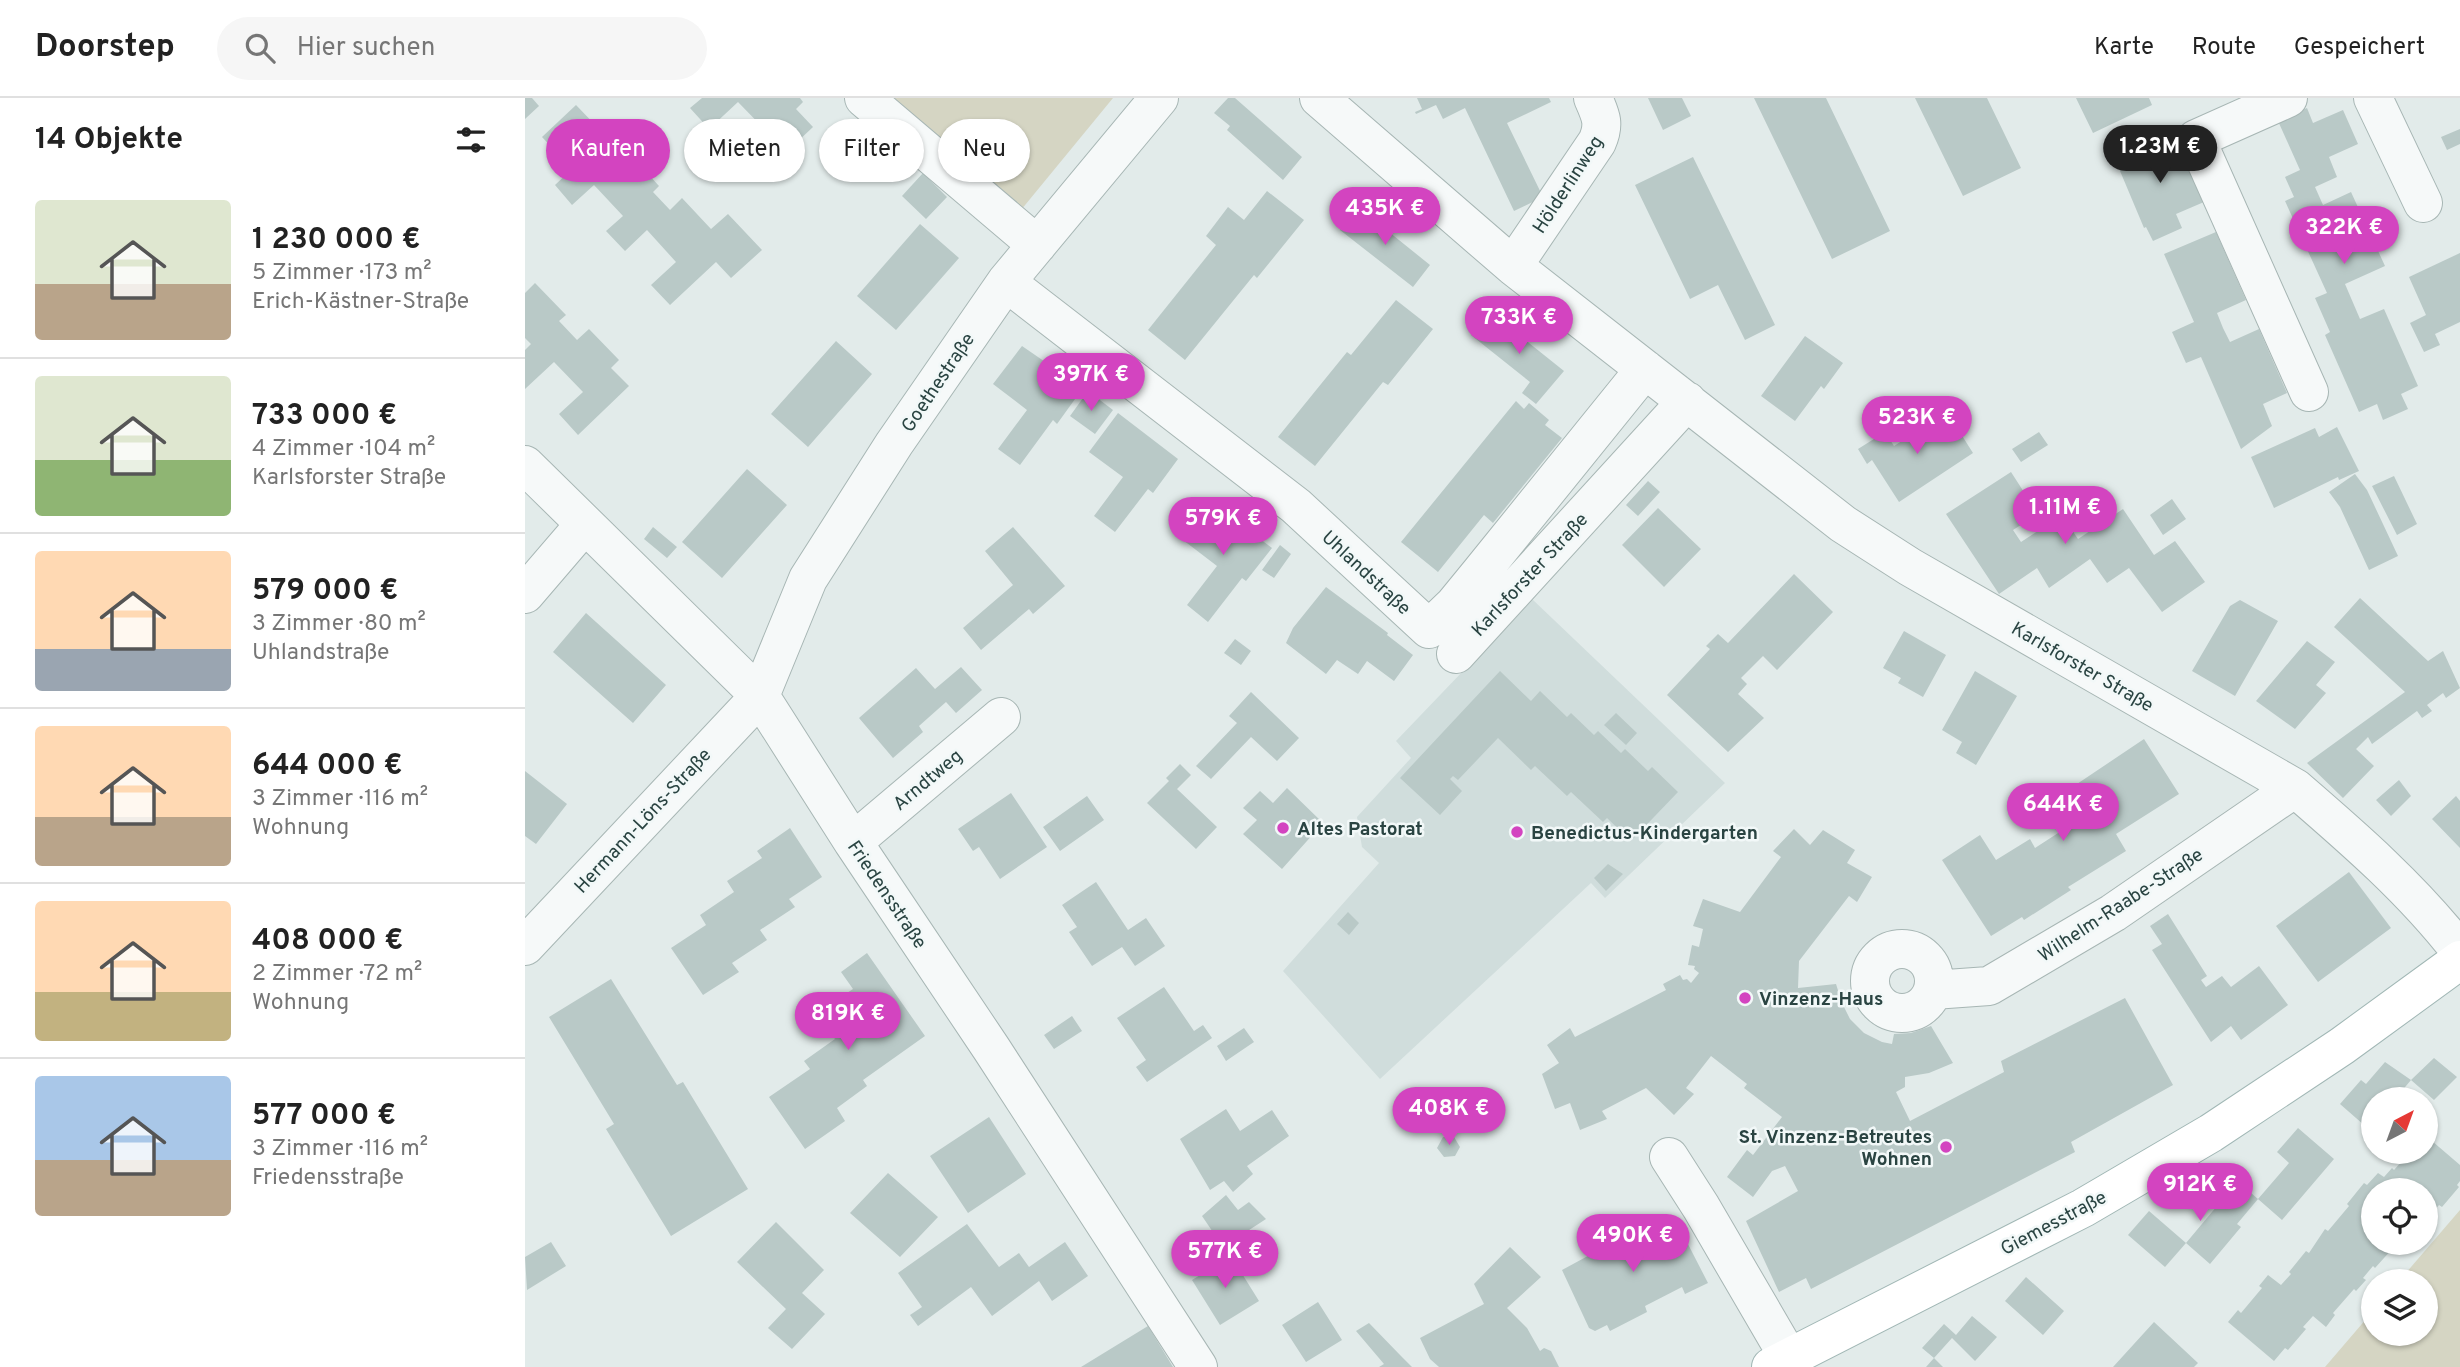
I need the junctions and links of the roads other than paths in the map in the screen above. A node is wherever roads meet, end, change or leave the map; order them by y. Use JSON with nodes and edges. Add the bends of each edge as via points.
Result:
{"nodes":[{"id":1,"x":863,"y":98,"type":"edge"},
{"id":2,"x":1159,"y":98,"type":"edge"},
{"id":3,"x":1319,"y":98,"type":"edge"},
{"id":4,"x":1593,"y":98,"type":"edge"},
{"id":5,"x":2288,"y":98,"type":"edge"},
{"id":6,"x":2373,"y":98,"type":"edge"},
{"id":7,"x":2423,"y":203,"type":"dead end"},
{"id":8,"x":1037,"y":245,"type":"junction"},
{"id":9,"x":1513,"y":266,"type":"junction"},
{"id":10,"x":1006,"y":282,"type":"junction"},
{"id":11,"x":1645,"y":369,"type":"junction"},
{"id":12,"x":2309,"y":392,"type":"dead end"},
{"id":13,"x":1687,"y":401,"type":"junction"},
{"id":14,"x":525,"y":465,"type":"edge"},
{"id":15,"x":585,"y":524,"type":"junction"},
{"id":16,"x":525,"y":594,"type":"edge"},
{"id":17,"x":1456,"y":654,"type":"dead end"},
{"id":18,"x":760,"y":696,"type":"junction"},
{"id":19,"x":1001,"y":717,"type":"dead end"},
{"id":20,"x":2295,"y":788,"type":"junction"},
{"id":21,"x":852,"y":842,"type":"junction"},
{"id":22,"x":525,"y":946,"type":"edge"},
{"id":23,"x":2460,"y":951,"type":"edge"},
{"id":24,"x":2460,"y":960,"type":"edge"},
{"id":25,"x":1933,"y":990,"type":"dead end"},
{"id":26,"x":1669,"y":1157,"type":"dead end"},
{"id":27,"x":1780,"y":1363,"type":"edge"},
{"id":28,"x":1198,"y":1367,"type":"edge"}],
"edges":[{"from":1,"to":8,"type":"street"},
{"from":2,"to":8,"type":"street","name":"Goethestraße"},
{"from":3,"to":9,"type":"street","name":"Karlsforster Straße"},
{"from":4,"to":9,"type":"street","name":"Hölderlinweg","via":[[1602,129],[1597,142]]},
{"from":5,"to":12,"type":"street","via":[[2196,139]]},
{"from":6,"to":7,"type":"street"},
{"from":8,"to":10,"type":"street","name":"Goethestraße"},
{"from":9,"to":11,"type":"street","name":"Karlsforster Straße"},
{"from":10,"to":11,"type":"street","name":"Uhlandstraße","via":[[1296,506],[1429,629],[1454,605]]},
{"from":10,"to":18,"type":"street","name":"Goethestraße","via":[[828,545],[793,612]]},
{"from":11,"to":13,"type":"street","name":"Karlsforster Straße"},
{"from":13,"to":17,"type":"street","name":"Karlsforster Straße"},
{"from":13,"to":20,"type":"street","name":"Karlsforster Straße","via":[[1843,524],[1910,567]]},
{"from":14,"to":15,"type":"street","name":"Friedensstraße"},
{"from":15,"to":16,"type":"street"},
{"from":15,"to":18,"type":"street","name":"Friedensstraße"},
{"from":18,"to":21,"type":"street","name":"Friedensstraße"},
{"from":18,"to":22,"type":"street","name":"Hermann-Löns-Straße"},
{"from":19,"to":21,"type":"street","name":"Arndtweg"},
{"from":20,"to":23,"type":"street","name":"Karlsforster Straße","via":[[2350,835],[2433,917]]},
{"from":20,"to":25,"type":"street","name":"Wilhelm-Raabe-Straße","via":[[2113,913],[1989,986]]},
{"from":21,"to":28,"type":"street","name":"Friedensstraße"},
{"from":24,"to":27,"type":"main road","name":"Giemesstraße","via":[[2211,1133],[2083,1208]]},
{"from":26,"to":27,"type":"street","via":[[1701,1207]]}]}
